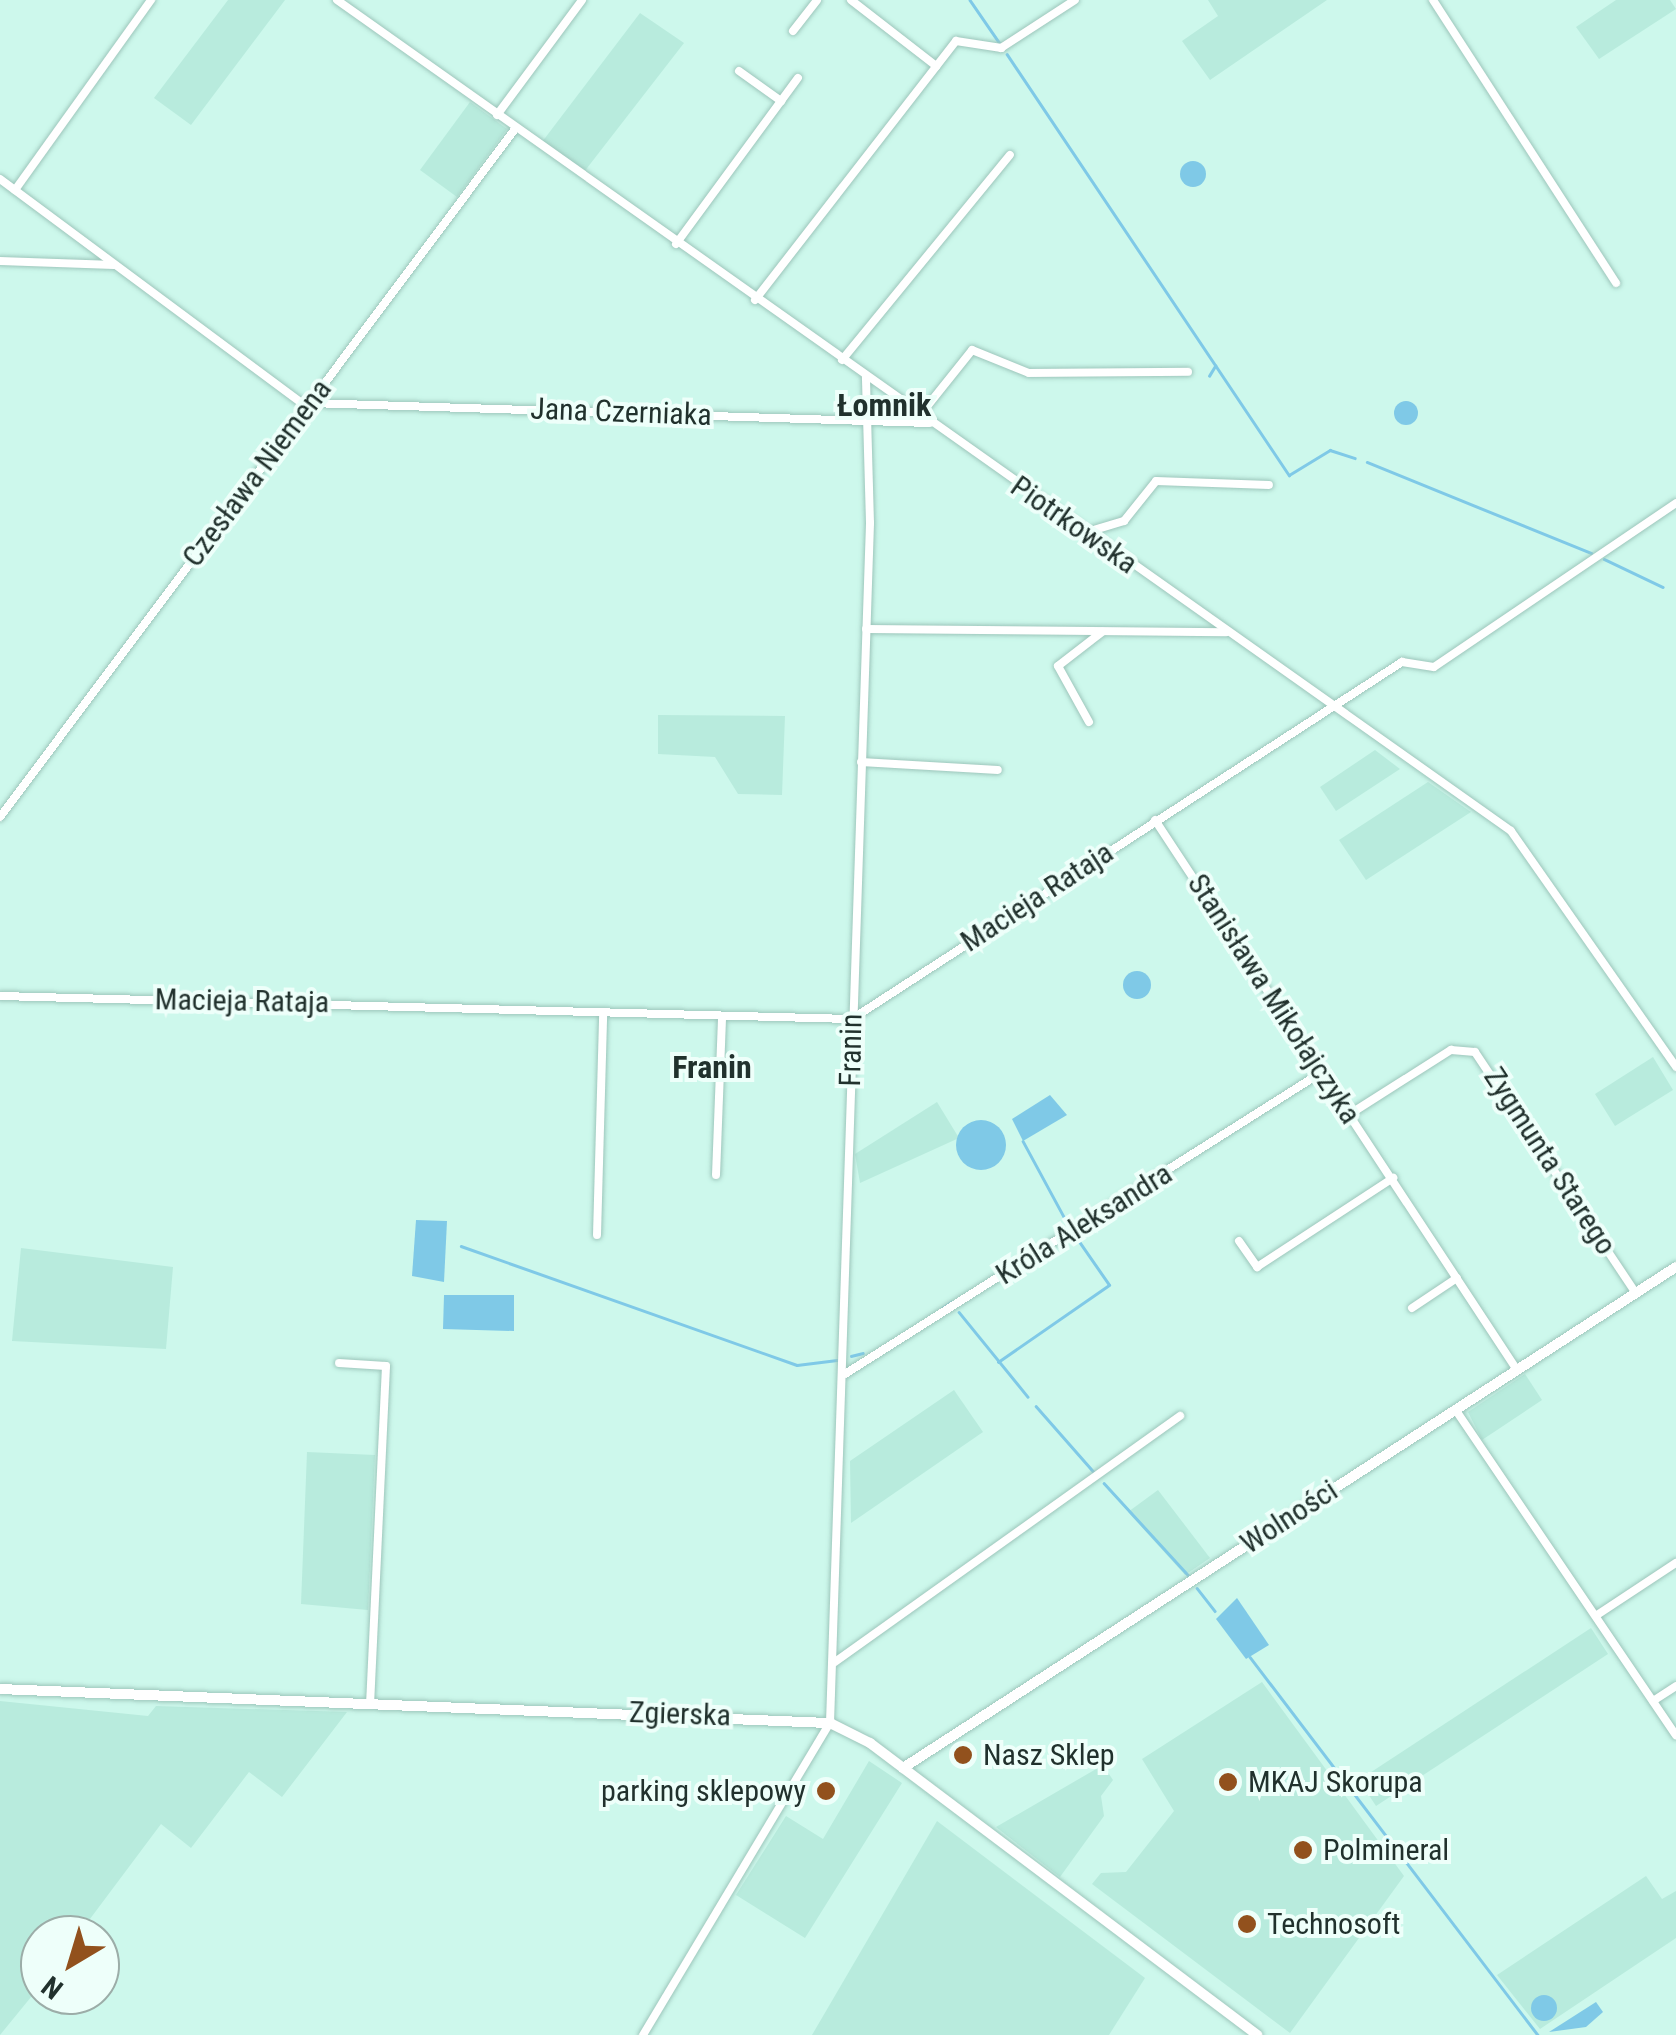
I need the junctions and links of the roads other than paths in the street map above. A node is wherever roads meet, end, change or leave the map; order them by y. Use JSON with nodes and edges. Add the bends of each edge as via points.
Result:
{"nodes":[{"id":1,"x":151,"y":0,"type":"edge"},
{"id":2,"x":337,"y":0,"type":"edge"},
{"id":3,"x":582,"y":0,"type":"edge"},
{"id":4,"x":817,"y":0,"type":"edge"},
{"id":5,"x":851,"y":0,"type":"edge"},
{"id":6,"x":1075,"y":0,"type":"edge"},
{"id":7,"x":1433,"y":0,"type":"edge"},
{"id":8,"x":793,"y":31,"type":"dead end"},
{"id":9,"x":936,"y":66,"type":"junction"},
{"id":10,"x":738,"y":70,"type":"dead end"},
{"id":11,"x":798,"y":78,"type":"dead end"},
{"id":12,"x":781,"y":102,"type":"junction"},
{"id":13,"x":497,"y":115,"type":"junction"},
{"id":14,"x":515,"y":129,"type":"junction"},
{"id":15,"x":1010,"y":155,"type":"dead end"},
{"id":16,"x":0,"y":179,"type":"edge"},
{"id":17,"x":15,"y":190,"type":"junction"},
{"id":18,"x":676,"y":244,"type":"junction"},
{"id":19,"x":0,"y":261,"type":"edge"},
{"id":20,"x":114,"y":265,"type":"junction"},
{"id":21,"x":1616,"y":283,"type":"dead end"},
{"id":22,"x":755,"y":300,"type":"junction"},
{"id":23,"x":842,"y":360,"type":"junction"},
{"id":24,"x":1188,"y":372,"type":"dead end"},
{"id":25,"x":866,"y":376,"type":"junction"},
{"id":26,"x":309,"y":405,"type":"junction"},
{"id":27,"x":921,"y":414,"type":"junction"},
{"id":28,"x":869,"y":421,"type":"junction"},
{"id":29,"x":932,"y":424,"type":"junction"},
{"id":30,"x":1270,"y":485,"type":"dead end"},
{"id":31,"x":1676,"y":503,"type":"edge"},
{"id":32,"x":1084,"y":533,"type":"junction"},
{"id":33,"x":866,"y":629,"type":"junction"},
{"id":34,"x":1102,"y":632,"type":"junction"},
{"id":35,"x":1226,"y":632,"type":"junction"},
{"id":36,"x":1333,"y":706,"type":"junction"},
{"id":37,"x":1090,"y":722,"type":"dead end"},
{"id":38,"x":861,"y":762,"type":"junction"},
{"id":39,"x":998,"y":770,"type":"dead end"},
{"id":40,"x":0,"y":817,"type":"edge"},
{"id":41,"x":1156,"y":820,"type":"junction"},
{"id":42,"x":0,"y":996,"type":"edge"},
{"id":43,"x":603,"y":1015,"type":"junction"},
{"id":44,"x":722,"y":1017,"type":"junction"},
{"id":45,"x":852,"y":1019,"type":"junction"},
{"id":46,"x":1676,"y":1068,"type":"edge"},
{"id":47,"x":1322,"y":1072,"type":"junction"},
{"id":48,"x":1350,"y":1114,"type":"junction"},
{"id":49,"x":716,"y":1175,"type":"dead end"},
{"id":50,"x":1392,"y":1178,"type":"junction"},
{"id":51,"x":597,"y":1235,"type":"dead end"},
{"id":52,"x":1240,"y":1241,"type":"dead end"},
{"id":53,"x":1676,"y":1267,"type":"edge"},
{"id":54,"x":1457,"y":1278,"type":"junction"},
{"id":55,"x":1636,"y":1293,"type":"junction"},
{"id":56,"x":1412,"y":1308,"type":"dead end"},
{"id":57,"x":339,"y":1363,"type":"dead end"},
{"id":58,"x":1517,"y":1370,"type":"junction"},
{"id":59,"x":845,"y":1374,"type":"junction"},
{"id":60,"x":1455,"y":1410,"type":"junction"},
{"id":61,"x":1180,"y":1416,"type":"dead end"},
{"id":62,"x":1676,"y":1563,"type":"edge"},
{"id":63,"x":1596,"y":1615,"type":"junction"},
{"id":64,"x":835,"y":1662,"type":"junction"},
{"id":65,"x":1676,"y":1686,"type":"edge"},
{"id":66,"x":0,"y":1688,"type":"edge"},
{"id":67,"x":370,"y":1702,"type":"junction"},
{"id":68,"x":1653,"y":1702,"type":"junction"},
{"id":69,"x":830,"y":1724,"type":"junction"},
{"id":70,"x":1676,"y":1736,"type":"edge"},
{"id":71,"x":903,"y":1768,"type":"junction"},
{"id":72,"x":643,"y":2035,"type":"edge"},
{"id":73,"x":1257,"y":2035,"type":"edge"}],
"edges":[{"from":1,"to":17,"type":"street"},
{"from":2,"to":13,"type":"street","name":"Piotrkowska"},
{"from":3,"to":13,"type":"street"},
{"from":4,"to":8,"type":"street"},
{"from":5,"to":9,"type":"street"},
{"from":6,"to":9,"type":"street","via":[[1005,47],[967,36]]},
{"from":7,"to":21,"type":"street"},
{"from":9,"to":22,"type":"street"},
{"from":10,"to":12,"type":"street"},
{"from":11,"to":12,"type":"street"},
{"from":12,"to":18,"type":"street"},
{"from":13,"to":14,"type":"street","name":"Piotrkowska"},
{"from":14,"to":18,"type":"street","name":"Piotrkowska"},
{"from":14,"to":26,"type":"street","name":"Czesława Niemena"},
{"from":15,"to":23,"type":"street"},
{"from":16,"to":17,"type":"street"},
{"from":17,"to":20,"type":"street"},
{"from":18,"to":22,"type":"street","name":"Piotrkowska"},
{"from":19,"to":20,"type":"street"},
{"from":20,"to":26,"type":"street"},
{"from":22,"to":23,"type":"street","name":"Piotrkowska"},
{"from":23,"to":25,"type":"street","name":"Piotrkowska"},
{"from":24,"to":27,"type":"street","via":[[1029,373],[972,350]]},
{"from":25,"to":27,"type":"street","name":"Piotrkowska"},
{"from":25,"to":28,"type":"street","name":"Franin"},
{"from":26,"to":28,"type":"street","name":"Jana Czerniaka"},
{"from":26,"to":40,"type":"street","name":"Czesława Niemena"},
{"from":27,"to":29,"type":"street","name":"Piotrkowska"},
{"from":28,"to":29,"type":"street","name":"Jana Czerniaka"},
{"from":28,"to":33,"type":"street","name":"Franin"},
{"from":29,"to":32,"type":"street","name":"Piotrkowska"},
{"from":30,"to":32,"type":"street","via":[[1156,481],[1124,522]]},
{"from":31,"to":36,"type":"street","name":"Macieja Rataja","via":[[1434,667],[1402,662]]},
{"from":32,"to":35,"type":"street","name":"Piotrkowska"},
{"from":33,"to":34,"type":"street"},
{"from":33,"to":38,"type":"street","name":"Franin"},
{"from":34,"to":35,"type":"street"},
{"from":34,"to":37,"type":"street","via":[[1058,666]]},
{"from":35,"to":36,"type":"street","name":"Piotrkowska"},
{"from":36,"to":41,"type":"street","name":"Macieja Rataja"},
{"from":36,"to":46,"type":"street","name":"Piotrkowska","via":[[1518,838]]},
{"from":38,"to":39,"type":"street"},
{"from":38,"to":45,"type":"street","name":"Franin"},
{"from":41,"to":45,"type":"street","name":"Macieja Rataja"},
{"from":41,"to":47,"type":"street","name":"Stanisława Mikołajczyka"},
{"from":42,"to":43,"type":"street","name":"Macieja Rataja"},
{"from":43,"to":44,"type":"street","name":"Macieja Rataja"},
{"from":43,"to":51,"type":"street"},
{"from":44,"to":45,"type":"street","name":"Macieja Rataja"},
{"from":44,"to":49,"type":"street"},
{"from":45,"to":59,"type":"street","name":"Franin"},
{"from":47,"to":48,"type":"street","name":"Stanisława Mikołajczyka"},
{"from":47,"to":59,"type":"street","name":"Króla Aleksandra"},
{"from":48,"to":50,"type":"street","name":"Stanisława Mikołajczyka"},
{"from":48,"to":55,"type":"street","name":"Zygmunta Starego","via":[[1451,1050],[1476,1052]]},
{"from":50,"to":52,"type":"street","via":[[1257,1267]]},
{"from":50,"to":54,"type":"street","name":"Stanisława Mikołajczyka"},
{"from":53,"to":55,"type":"main road","name":"Wolności"},
{"from":54,"to":56,"type":"street"},
{"from":54,"to":58,"type":"street","name":"Stanisława Mikołajczyka"},
{"from":55,"to":58,"type":"main road","name":"Wolności"},
{"from":57,"to":67,"type":"street","via":[[386,1366]]},
{"from":58,"to":60,"type":"main road","name":"Wolności"},
{"from":59,"to":64,"type":"street","name":"Franin"},
{"from":60,"to":63,"type":"street"},
{"from":60,"to":71,"type":"main road","name":"Wolności"},
{"from":61,"to":64,"type":"street"},
{"from":62,"to":63,"type":"street"},
{"from":63,"to":68,"type":"street"},
{"from":64,"to":69,"type":"street","name":"Franin"},
{"from":65,"to":68,"type":"street"},
{"from":66,"to":67,"type":"main road","name":"Zgierska"},
{"from":67,"to":69,"type":"main road","name":"Zgierska"},
{"from":68,"to":70,"type":"street"},
{"from":69,"to":71,"type":"main road","name":"Zgierska"},
{"from":69,"to":72,"type":"street"},
{"from":71,"to":73,"type":"main road","name":"Zgierska"}]}
